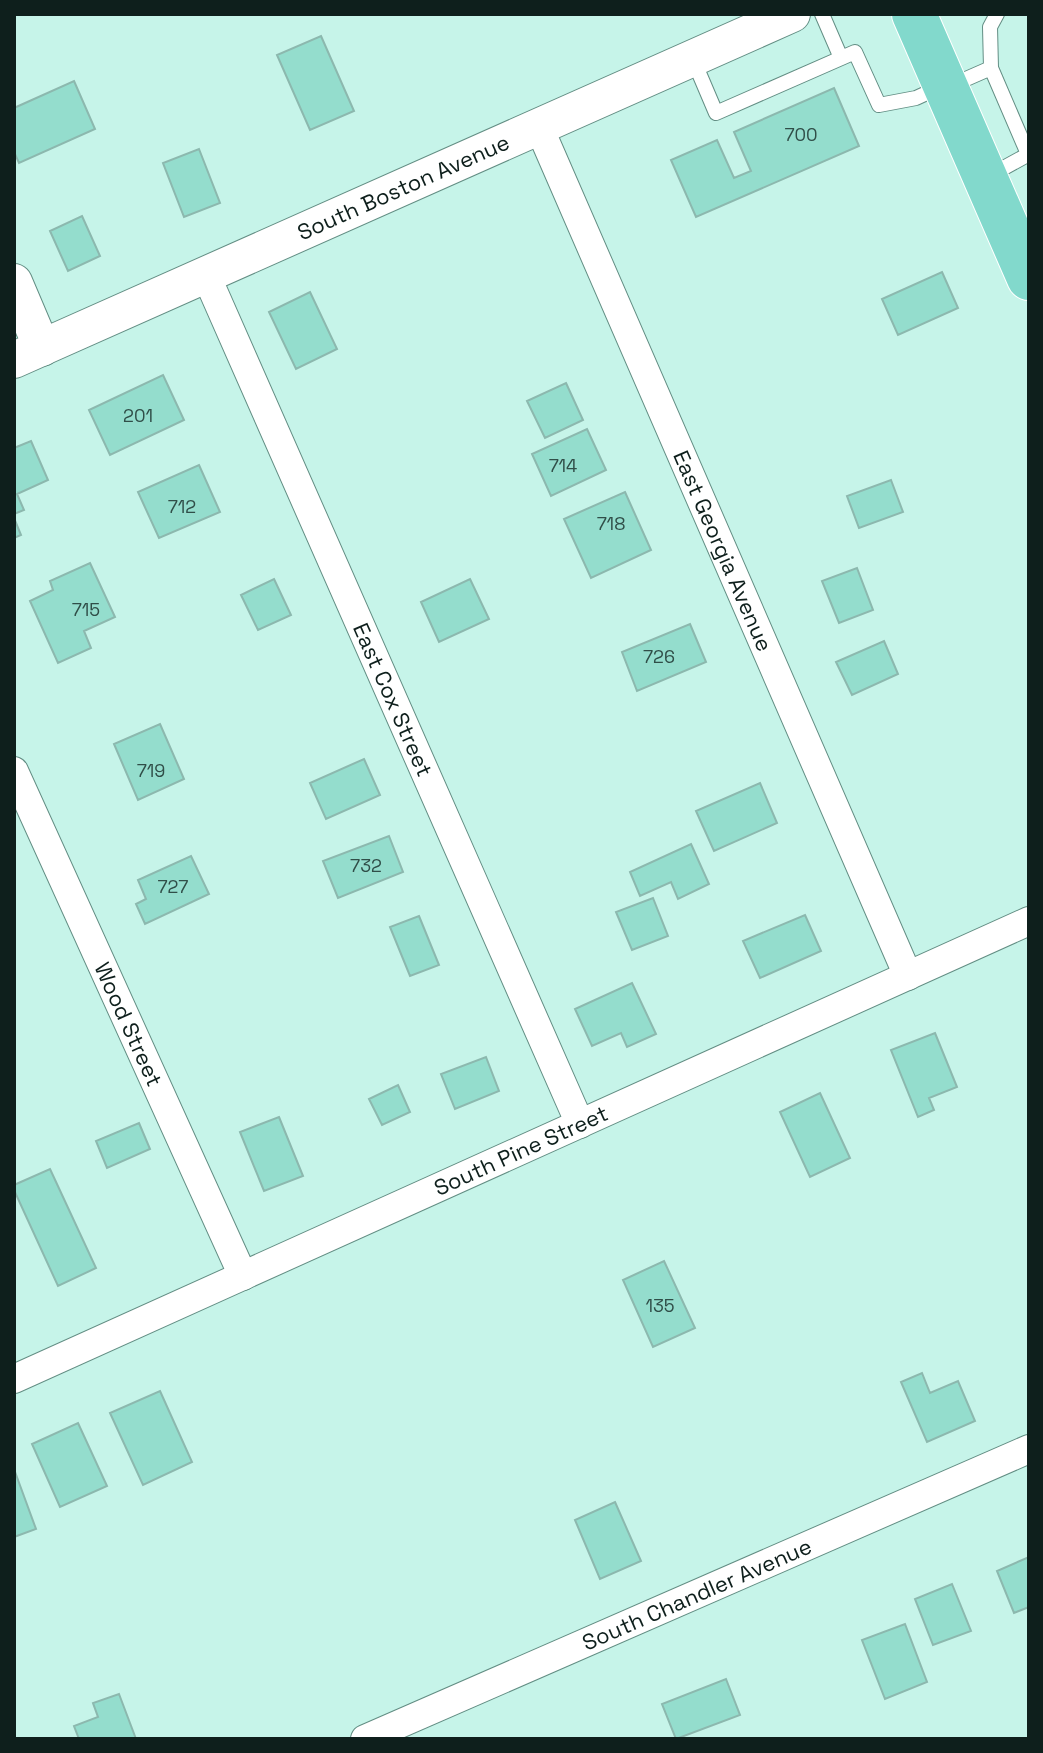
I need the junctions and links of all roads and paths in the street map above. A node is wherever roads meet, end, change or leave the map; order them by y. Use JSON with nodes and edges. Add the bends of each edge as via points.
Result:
{"nodes":[{"id":1,"x":792,"y":14,"type":"edge"},
{"id":2,"x":822,"y":14,"type":"edge"},
{"id":3,"x":914,"y":14,"type":"edge"},
{"id":4,"x":997,"y":14,"type":"edge"},
{"id":5,"x":841,"y":58,"type":"junction"},
{"id":6,"x":693,"y":59,"type":"junction"},
{"id":7,"x":991,"y":68,"type":"junction"},
{"id":8,"x":946,"y":86,"type":"junction"},
{"id":9,"x":539,"y":127,"type":"junction"},
{"id":10,"x":1029,"y":154,"type":"edge"},
{"id":11,"x":985,"y":178,"type":"junction"},
{"id":12,"x":206,"y":275,"type":"junction"},
{"id":13,"x":1029,"y":278,"type":"edge"},
{"id":14,"x":14,"y":282,"type":"edge"},
{"id":15,"x":28,"y":354,"type":"edge"},
{"id":16,"x":14,"y":771,"type":"edge"},
{"id":17,"x":1029,"y":921,"type":"edge"},
{"id":18,"x":908,"y":976,"type":"junction"},
{"id":19,"x":580,"y":1124,"type":"junction"},
{"id":20,"x":243,"y":1276,"type":"junction"},
{"id":21,"x":14,"y":1379,"type":"edge"},
{"id":22,"x":1029,"y":1449,"type":"edge"},
{"id":23,"x":365,"y":1739,"type":"edge"}],
"edges":[{"from":1,"to":6,"type":"street","name":"South Boston Avenue","via":[[746,29]]},
{"from":2,"to":5,"type":"lane"},
{"from":3,"to":8,"type":"main road"},
{"from":4,"to":7,"type":"lane","via":[[990,27]]},
{"from":5,"to":6,"type":"lane","via":[[716,113]]},
{"from":5,"to":8,"type":"lane","via":[[855,52],[879,105]]},
{"from":6,"to":9,"type":"street","name":"South Boston Avenue"},
{"from":7,"to":8,"type":"lane"},
{"from":7,"to":10,"type":"lane"},
{"from":8,"to":11,"type":"main road"},
{"from":9,"to":12,"type":"street","name":"South Boston Avenue"},
{"from":9,"to":18,"type":"street","name":"East Georgia Avenue"},
{"from":10,"to":11,"type":"lane"},
{"from":11,"to":13,"type":"main road"},
{"from":12,"to":15,"type":"street","name":"South Boston Avenue"},
{"from":12,"to":19,"type":"street","name":"East Cox Street"},
{"from":14,"to":15,"type":"street"},
{"from":16,"to":20,"type":"street","name":"Wood Street"},
{"from":17,"to":18,"type":"street","name":"South Pine Street"},
{"from":18,"to":19,"type":"street","name":"South Pine Street"},
{"from":19,"to":20,"type":"street","name":"South Pine Street"},
{"from":20,"to":21,"type":"street","name":"South Pine Street"},
{"from":22,"to":23,"type":"street","name":"South Chandler Avenue"}]}
